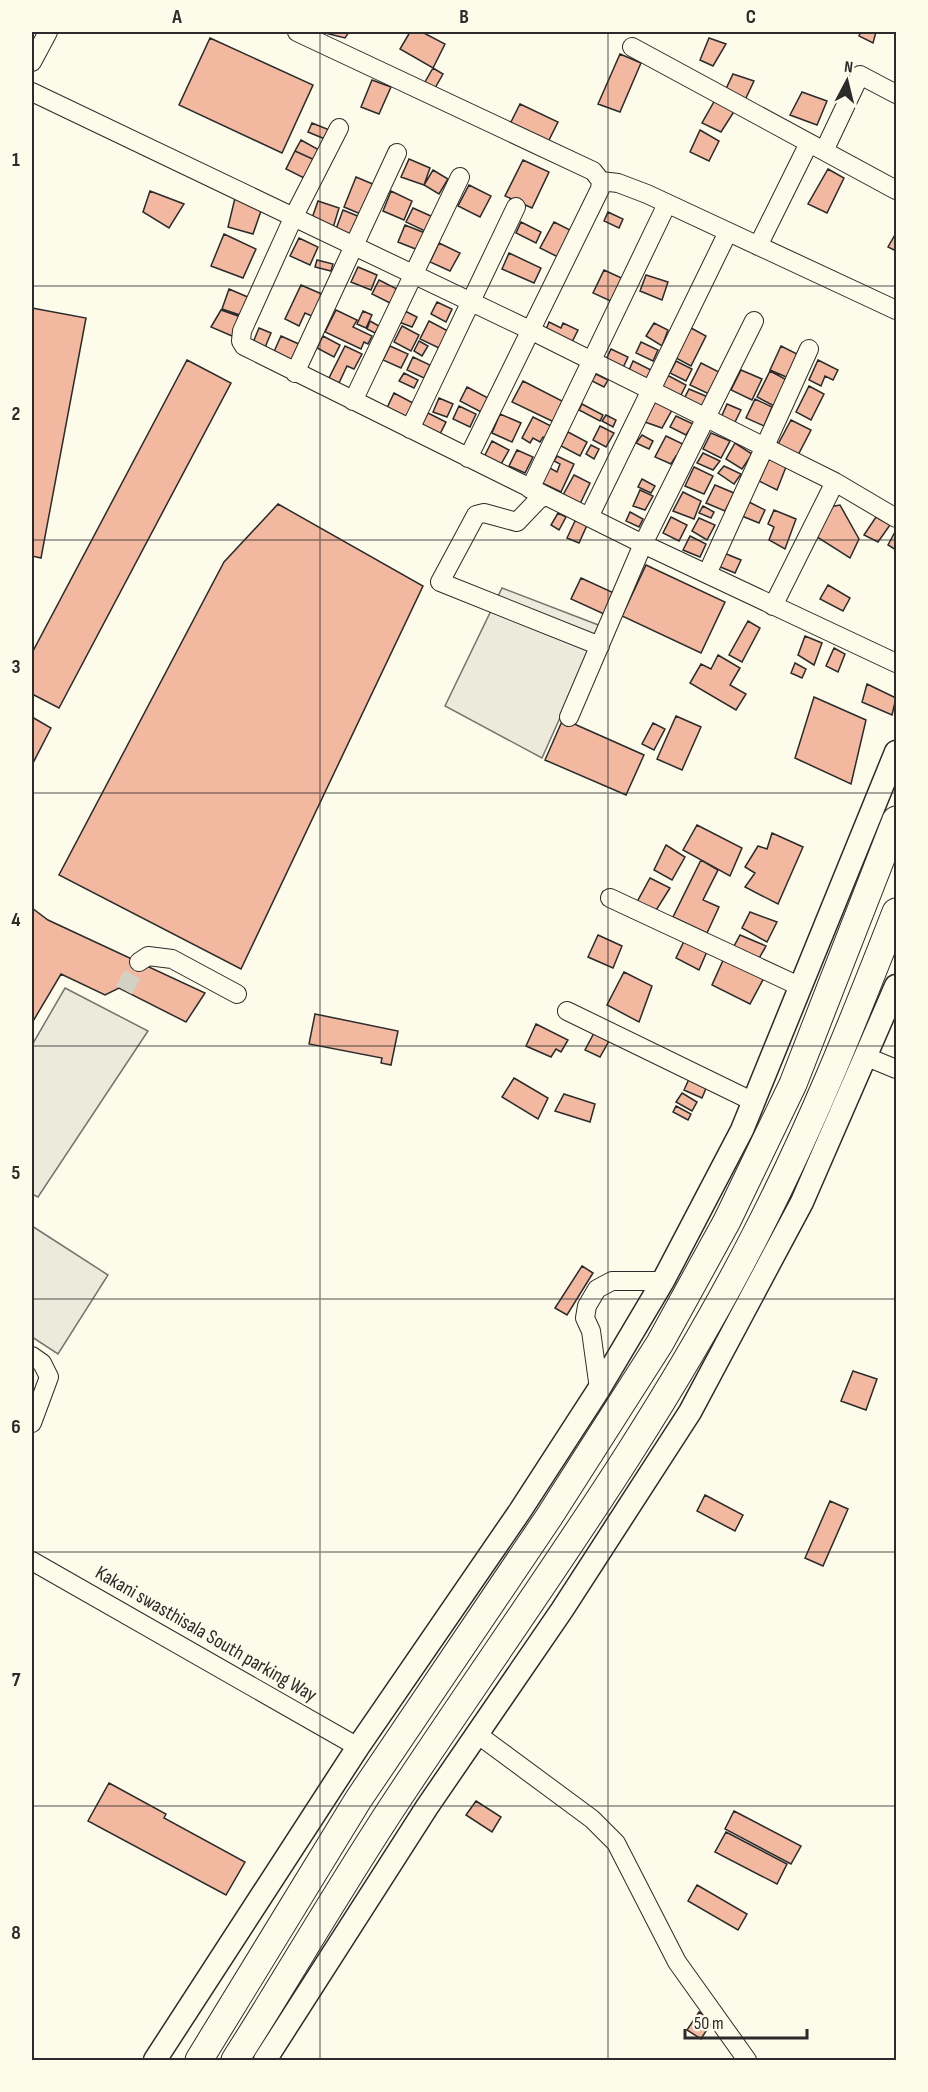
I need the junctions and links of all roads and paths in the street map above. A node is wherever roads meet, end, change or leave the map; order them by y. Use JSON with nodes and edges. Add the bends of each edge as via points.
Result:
{"nodes":[{"id":1,"x":48,"y":32,"type":"edge"},
{"id":2,"x":297,"y":32,"type":"edge"},
{"id":3,"x":632,"y":47,"type":"dead end"},
{"id":4,"x":32,"y":62,"type":"edge"},
{"id":5,"x":32,"y":92,"type":"edge"},
{"id":6,"x":897,"y":94,"type":"edge"},
{"id":7,"x":339,"y":128,"type":"dead end"},
{"id":8,"x":817,"y":147,"type":"junction"},
{"id":9,"x":397,"y":153,"type":"dead end"},
{"id":10,"x":460,"y":177,"type":"dead end"},
{"id":11,"x":601,"y":181,"type":"junction"},
{"id":12,"x":897,"y":190,"type":"edge"},
{"id":13,"x":667,"y":204,"type":"junction"},
{"id":14,"x":516,"y":207,"type":"dead end"},
{"id":15,"x":294,"y":216,"type":"junction"},
{"id":16,"x":728,"y":232,"type":"junction"},
{"id":17,"x":355,"y":245,"type":"junction"},
{"id":18,"x":758,"y":246,"type":"junction"},
{"id":19,"x":414,"y":274,"type":"junction"},
{"id":20,"x":471,"y":303,"type":"junction"},
{"id":21,"x":897,"y":310,"type":"edge"},
{"id":22,"x":754,"y":321,"type":"dead end"},
{"id":23,"x":532,"y":332,"type":"junction"},
{"id":24,"x":809,"y":350,"type":"dead end"},
{"id":25,"x":592,"y":362,"type":"junction"},
{"id":26,"x":295,"y":373,"type":"junction"},
{"id":27,"x":651,"y":391,"type":"junction"},
{"id":28,"x":353,"y":401,"type":"junction"},
{"id":29,"x":706,"y":418,"type":"junction"},
{"id":30,"x":410,"y":429,"type":"junction"},
{"id":31,"x":765,"y":448,"type":"junction"},
{"id":32,"x":468,"y":458,"type":"junction"},
{"id":33,"x":835,"y":482,"type":"junction"},
{"id":34,"x":538,"y":493,"type":"junction"},
{"id":35,"x":589,"y":517,"type":"junction"},
{"id":36,"x":897,"y":518,"type":"edge"},
{"id":37,"x":643,"y":544,"type":"junction"},
{"id":38,"x":707,"y":574,"type":"junction"},
{"id":39,"x":773,"y":606,"type":"junction"},
{"id":40,"x":596,"y":645,"type":"junction"},
{"id":41,"x":897,"y":663,"type":"edge"},
{"id":42,"x":569,"y":717,"type":"dead end"},
{"id":43,"x":897,"y":752,"type":"edge"},
{"id":44,"x":897,"y":820,"type":"edge"},
{"id":45,"x":610,"y":898,"type":"dead end"},
{"id":46,"x":897,"y":912,"type":"edge"},
{"id":47,"x":139,"y":962,"type":"dead end"},
{"id":48,"x":801,"y":987,"type":"junction"},
{"id":49,"x":897,"y":987,"type":"edge"},
{"id":50,"x":237,"y":993,"type":"dead end"},
{"id":51,"x":567,"y":1011,"type":"dead end"},
{"id":52,"x":867,"y":1057,"type":"junction"},
{"id":53,"x":897,"y":1070,"type":"edge"},
{"id":54,"x":754,"y":1102,"type":"junction"},
{"id":55,"x":663,"y":1281,"type":"junction"},
{"id":56,"x":32,"y":1356,"type":"edge"},
{"id":57,"x":599,"y":1389,"type":"junction"},
{"id":58,"x":32,"y":1424,"type":"edge"},
{"id":59,"x":32,"y":1561,"type":"edge"},
{"id":60,"x":477,"y":1734,"type":"junction"},
{"id":61,"x":358,"y":1747,"type":"junction"},
{"id":62,"x":155,"y":2061,"type":"edge"},
{"id":63,"x":199,"y":2061,"type":"edge"},
{"id":64,"x":235,"y":2061,"type":"edge"},
{"id":65,"x":265,"y":2061,"type":"edge"},
{"id":66,"x":747,"y":2061,"type":"edge"}],
"edges":[{"from":1,"to":4,"type":"street"},
{"from":2,"to":11,"type":"street","via":[[593,171]]},
{"from":3,"to":8,"type":"street"},
{"from":5,"to":15,"type":"street","via":[[227,188]]},
{"from":6,"to":8,"type":"street","via":[[860,75]]},
{"from":7,"to":15,"type":"street"},
{"from":8,"to":12,"type":"street"},
{"from":8,"to":18,"type":"street"},
{"from":9,"to":17,"type":"street"},
{"from":10,"to":19,"type":"street"},
{"from":11,"to":13,"type":"street","via":[[627,186]]},
{"from":11,"to":23,"type":"street"},
{"from":13,"to":16,"type":"street"},
{"from":13,"to":25,"type":"street"},
{"from":14,"to":20,"type":"street"},
{"from":15,"to":17,"type":"street"},
{"from":15,"to":26,"type":"street","via":[[241,341],[253,352]]},
{"from":16,"to":18,"type":"street"},
{"from":16,"to":27,"type":"street"},
{"from":17,"to":19,"type":"street"},
{"from":17,"to":26,"type":"street"},
{"from":18,"to":21,"type":"street"},
{"from":19,"to":20,"type":"street"},
{"from":19,"to":28,"type":"street"},
{"from":20,"to":23,"type":"street"},
{"from":20,"to":30,"type":"street"},
{"from":22,"to":29,"type":"street"},
{"from":23,"to":25,"type":"street"},
{"from":23,"to":32,"type":"street"},
{"from":24,"to":31,"type":"street"},
{"from":25,"to":27,"type":"street"},
{"from":25,"to":34,"type":"street"},
{"from":26,"to":28,"type":"street"},
{"from":27,"to":29,"type":"street"},
{"from":27,"to":35,"type":"street"},
{"from":28,"to":30,"type":"street"},
{"from":29,"to":31,"type":"street"},
{"from":29,"to":37,"type":"street"},
{"from":30,"to":32,"type":"street"},
{"from":31,"to":33,"type":"street"},
{"from":31,"to":38,"type":"street"},
{"from":32,"to":34,"type":"street"},
{"from":33,"to":36,"type":"street"},
{"from":33,"to":39,"type":"street"},
{"from":34,"to":35,"type":"street"},
{"from":34,"to":40,"type":"street","via":[[538,500],[517,522],[484,513],[476,515],[441,579],[443,585]]},
{"from":35,"to":37,"type":"street"},
{"from":37,"to":38,"type":"street"},
{"from":37,"to":40,"type":"street"},
{"from":38,"to":39,"type":"street"},
{"from":39,"to":41,"type":"street"},
{"from":40,"to":42,"type":"street"},
{"from":43,"to":48,"type":"main road"},
{"from":44,"to":63,"type":"highway","via":[[793,1084],[727,1221],[660,1343],[549,1517],[358,1800]]},
{"from":45,"to":48,"type":"street"},
{"from":46,"to":64,"type":"highway","via":[[815,1109],[755,1236],[687,1359],[399,1797]]},
{"from":47,"to":50,"type":"street","via":[[147,956],[172,959]]},
{"from":48,"to":54,"type":"main road"},
{"from":49,"to":52,"type":"main road"},
{"from":51,"to":54,"type":"street"},
{"from":52,"to":53,"type":"street"},
{"from":52,"to":60,"type":"main road","via":[[802,1202],[690,1412]]},
{"from":54,"to":55,"type":"main road"},
{"from":55,"to":57,"type":"main road"},
{"from":55,"to":57,"type":"street","via":[[612,1281],[597,1289],[585,1318],[591,1331]]},
{"from":56,"to":58,"type":"street","via":[[42,1363],[49,1377]]},
{"from":57,"to":61,"type":"main road"},
{"from":59,"to":61,"type":"street","name":"Kakani swasthisala South parking Way"},
{"from":60,"to":65,"type":"main road"},
{"from":60,"to":66,"type":"street","via":[[592,1819],[616,1842],[677,1962]]},
{"from":61,"to":62,"type":"main road"}]}
